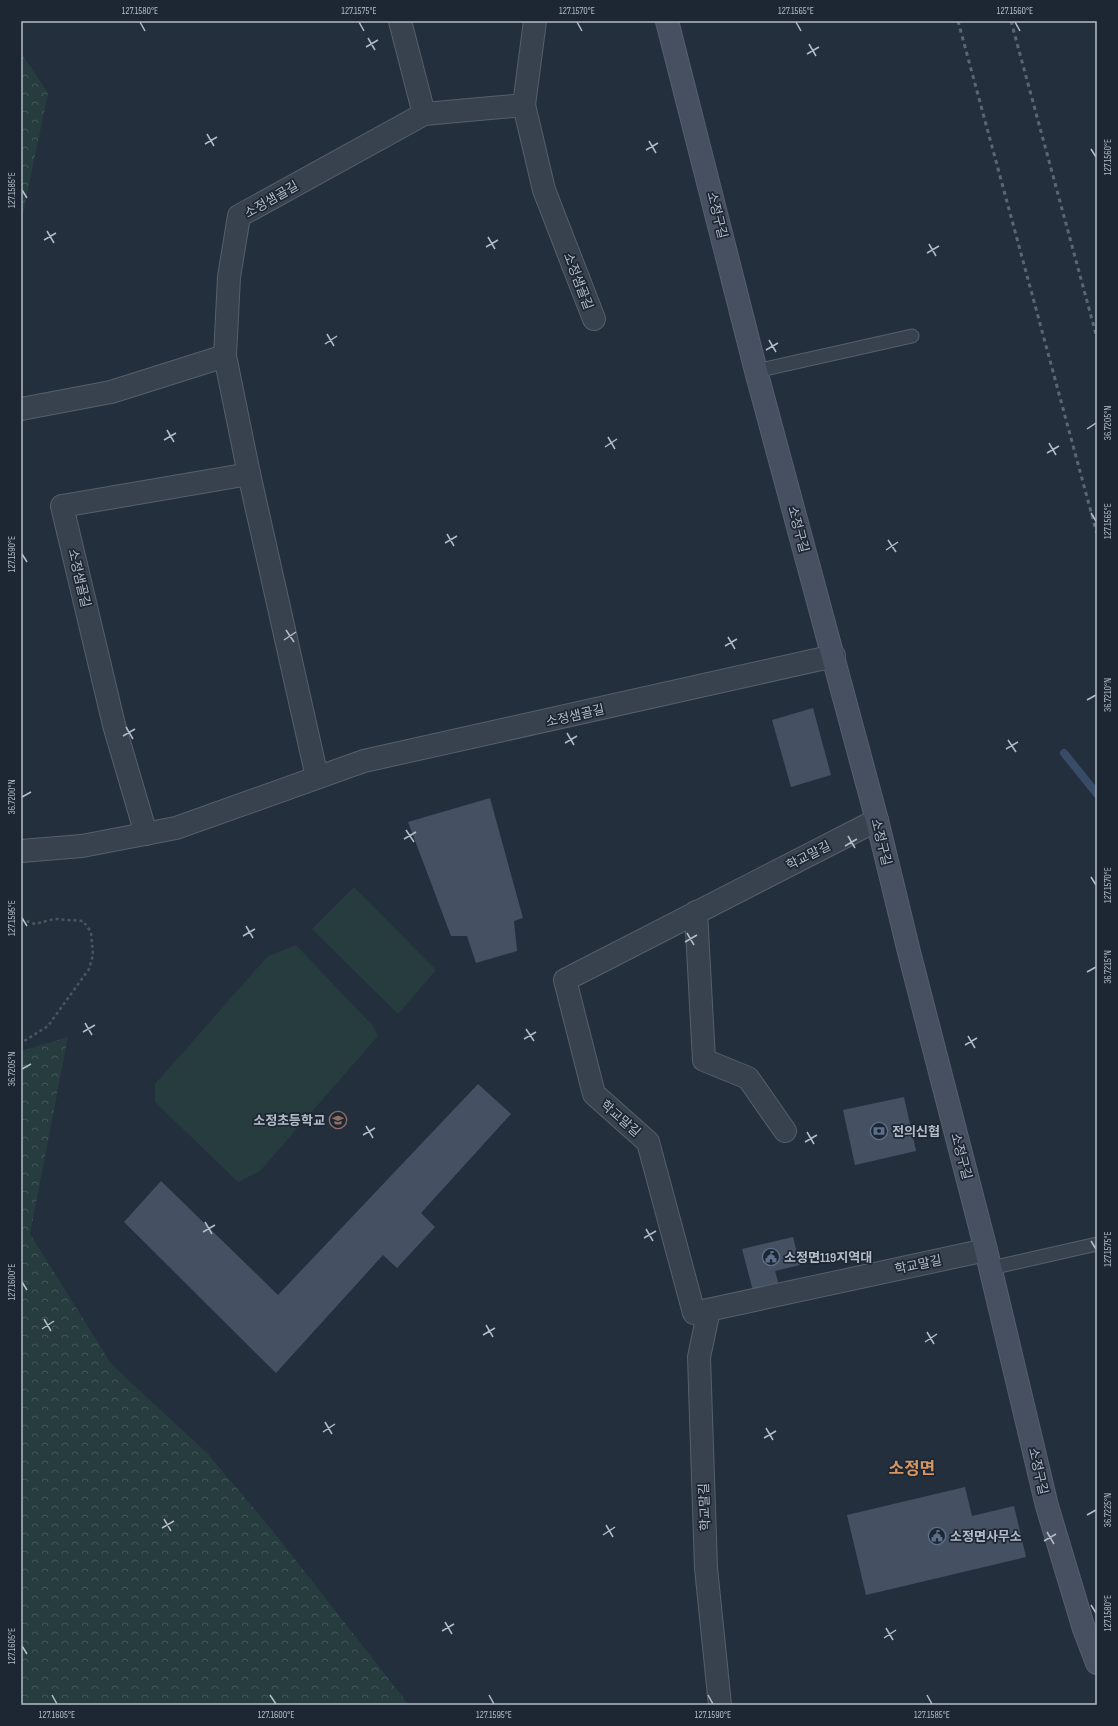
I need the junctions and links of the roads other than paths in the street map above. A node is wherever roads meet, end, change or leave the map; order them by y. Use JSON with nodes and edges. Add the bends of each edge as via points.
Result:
{"nodes":[{"id":1,"x":400,"y":21,"type":"edge"},
{"id":2,"x":535,"y":21,"type":"edge"},
{"id":3,"x":667,"y":21,"type":"edge"},
{"id":4,"x":524,"y":105,"type":"junction"},
{"id":5,"x":424,"y":114,"type":"junction"},
{"id":6,"x":594,"y":319,"type":"dead end"},
{"id":7,"x":912,"y":336,"type":"dead end"},
{"id":8,"x":225,"y":356,"type":"junction"},
{"id":9,"x":756,"y":371,"type":"junction"},
{"id":10,"x":21,"y":409,"type":"edge"},
{"id":11,"x":249,"y":474,"type":"junction"},
{"id":12,"x":834,"y":656,"type":"junction"},
{"id":13,"x":317,"y":776,"type":"junction"},
{"id":14,"x":877,"y":820,"type":"junction"},
{"id":15,"x":146,"y":834,"type":"junction"},
{"id":16,"x":21,"y":851,"type":"edge"},
{"id":17,"x":696,"y":912,"type":"junction"},
{"id":18,"x":785,"y":1131,"type":"dead end"},
{"id":19,"x":1097,"y":1244,"type":"edge"},
{"id":20,"x":988,"y":1259,"type":"junction"},
{"id":21,"x":709,"y":1310,"type":"junction"},
{"id":22,"x":1097,"y":1663,"type":"edge"},
{"id":23,"x":720,"y":1705,"type":"edge"}],
"edges":[{"from":1,"to":5,"type":"street"},
{"from":2,"to":4,"type":"street","name":"소정샘골길"},
{"from":3,"to":9,"type":"street","name":"소정구길"},
{"from":4,"to":5,"type":"street","name":"소정샘골길"},
{"from":4,"to":6,"type":"street","name":"소정샘골길","via":[[544,190]]},
{"from":5,"to":8,"type":"street","name":"소정샘골길","via":[[240,216],[230,278]]},
{"from":7,"to":9,"type":"lane"},
{"from":8,"to":10,"type":"street","via":[[111,392]]},
{"from":8,"to":11,"type":"street","name":"소정샘골길"},
{"from":9,"to":12,"type":"street","name":"소정구길"},
{"from":11,"to":13,"type":"street","name":"소정샘골길"},
{"from":11,"to":15,"type":"street","name":"소정샘골길","via":[[62,506],[114,725]]},
{"from":12,"to":13,"type":"street","name":"소정샘골길","via":[[364,761]]},
{"from":12,"to":14,"type":"street","name":"소정구길"},
{"from":13,"to":15,"type":"street","name":"소정샘골길","via":[[176,828]]},
{"from":14,"to":17,"type":"street","name":"학교말길"},
{"from":14,"to":20,"type":"street","name":"소정구길"},
{"from":15,"to":16,"type":"street","name":"소정샘골길","via":[[82,846]]},
{"from":17,"to":18,"type":"street","via":[[704,1060],[748,1078]]},
{"from":17,"to":21,"type":"street","name":"학교말길","via":[[565,980],[594,1094],[648,1142],[694,1314]]},
{"from":19,"to":20,"type":"lane"},
{"from":20,"to":21,"type":"street","name":"학교말길"},
{"from":20,"to":22,"type":"street","name":"소정구길","via":[[1047,1506],[1084,1629]]},
{"from":21,"to":23,"type":"street","name":"학교말길","via":[[699,1365],[706,1568]]}]}
